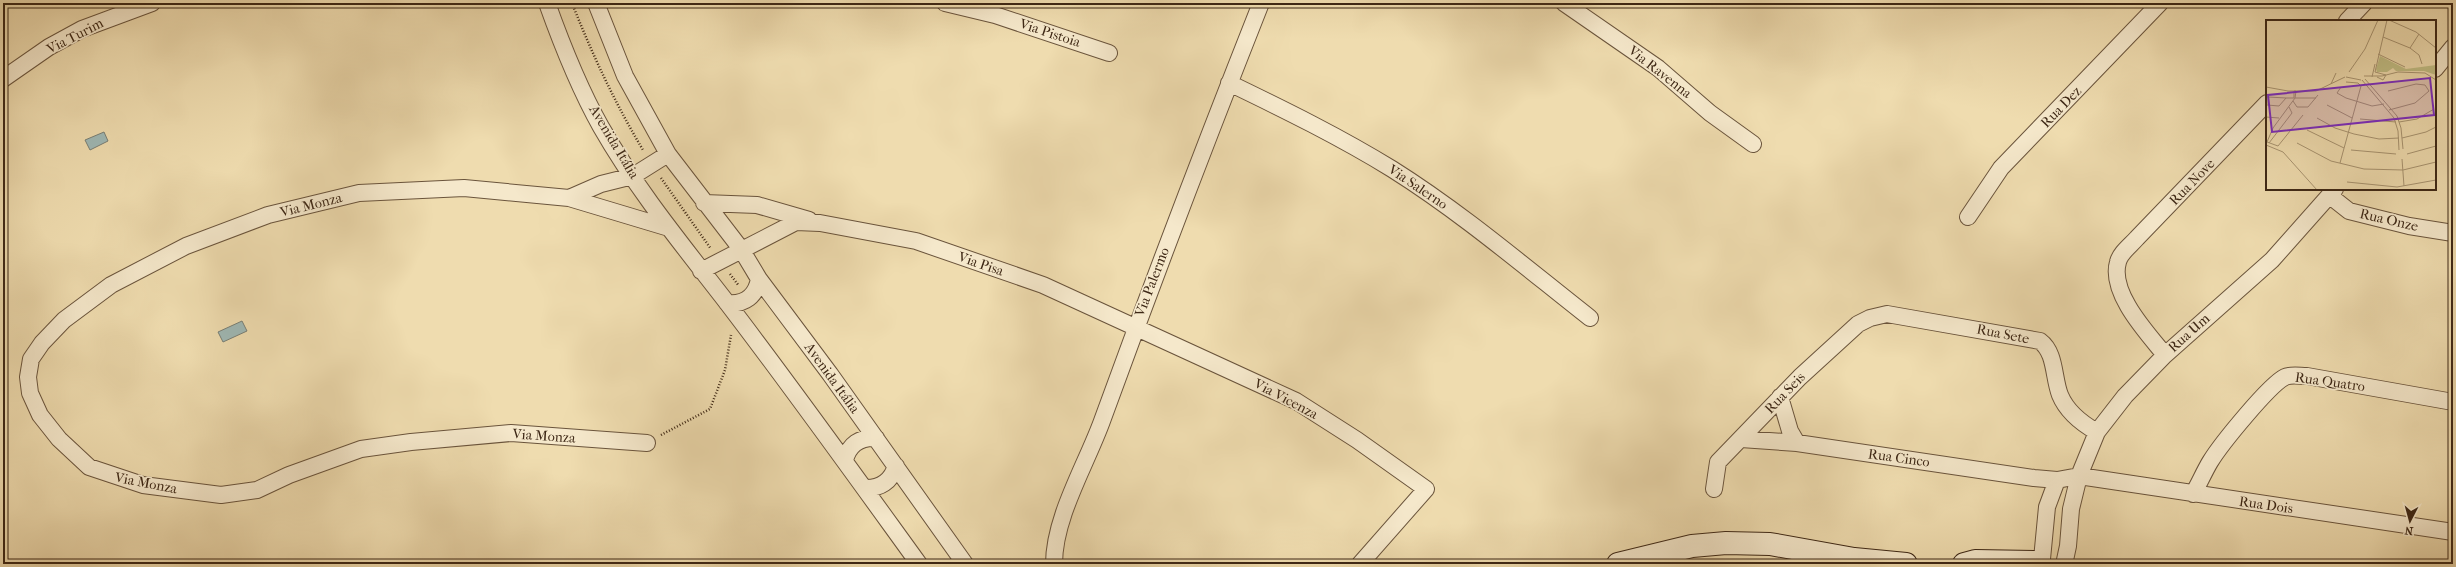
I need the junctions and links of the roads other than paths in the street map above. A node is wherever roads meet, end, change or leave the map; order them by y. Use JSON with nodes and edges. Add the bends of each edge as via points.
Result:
{"nodes":[{"id":1,"x":152,"y":3,"type":"edge"},
{"id":2,"x":547,"y":3,"type":"edge"},
{"id":3,"x":596,"y":3,"type":"edge"},
{"id":4,"x":945,"y":3,"type":"edge"},
{"id":5,"x":1261,"y":3,"type":"edge"},
{"id":6,"x":1564,"y":3,"type":"edge"},
{"id":7,"x":2160,"y":3,"type":"edge"},
{"id":8,"x":2364,"y":3,"type":"edge"},
{"id":9,"x":2347,"y":20,"type":"edge"},
{"id":10,"x":2453,"y":47,"type":"edge"},
{"id":11,"x":1109,"y":52,"type":"dead end"},
{"id":12,"x":2436,"y":68,"type":"edge"},
{"id":13,"x":3,"y":79,"type":"edge"},
{"id":14,"x":1229,"y":84,"type":"junction"},
{"id":15,"x":2266,"y":104,"type":"edge"},
{"id":16,"x":1752,"y":144,"type":"dead end"},
{"id":17,"x":668,"y":154,"type":"junction"},
{"id":18,"x":633,"y":176,"type":"junction"},
{"id":19,"x":2332,"y":193,"type":"edge"},
{"id":20,"x":569,"y":198,"type":"junction"},
{"id":21,"x":704,"y":203,"type":"junction"},
{"id":22,"x":1968,"y":217,"type":"dead end"},
{"id":23,"x":820,"y":223,"type":"junction"},
{"id":24,"x":669,"y":228,"type":"junction"},
{"id":25,"x":2453,"y":233,"type":"edge"},
{"id":26,"x":741,"y":249,"type":"junction"},
{"id":27,"x":701,"y":271,"type":"junction"},
{"id":28,"x":759,"y":279,"type":"junction"},
{"id":29,"x":727,"y":303,"type":"junction"},
{"id":30,"x":1879,"y":314,"type":"joint"},
{"id":31,"x":1590,"y":318,"type":"dead end"},
{"id":32,"x":1136,"y":326,"type":"junction"},
{"id":33,"x":2165,"y":355,"type":"junction"},
{"id":34,"x":1780,"y":397,"type":"junction"},
{"id":35,"x":2453,"y":402,"type":"edge"},
{"id":36,"x":2097,"y":432,"type":"junction"},
{"id":37,"x":876,"y":438,"type":"junction"},
{"id":38,"x":1741,"y":439,"type":"junction"},
{"id":39,"x":648,"y":443,"type":"road end"},
{"id":40,"x":1797,"y":443,"type":"junction"},
{"id":41,"x":845,"y":460,"type":"junction"},
{"id":42,"x":896,"y":466,"type":"junction"},
{"id":43,"x":2079,"y":476,"type":"junction"},
{"id":44,"x":2057,"y":480,"type":"junction"},
{"id":45,"x":864,"y":488,"type":"junction"},
{"id":46,"x":1714,"y":489,"type":"dead end"},
{"id":47,"x":2193,"y":494,"type":"junction"},
{"id":48,"x":2453,"y":532,"type":"edge"},
{"id":49,"x":2039,"y":562,"type":"edge"},
{"id":50,"x":2066,"y":562,"type":"edge"},
{"id":51,"x":919,"y":564,"type":"edge"},
{"id":52,"x":965,"y":564,"type":"edge"},
{"id":53,"x":1054,"y":564,"type":"edge"},
{"id":54,"x":1360,"y":564,"type":"edge"},
{"id":55,"x":1618,"y":564,"type":"edge"},
{"id":56,"x":1906,"y":564,"type":"edge"},
{"id":57,"x":1964,"y":564,"type":"edge"}],
"edges":[{"from":1,"to":13,"type":"street","name":"Via Turim","via":[[82,29],[49,47]]},
{"from":2,"to":18,"type":"street","name":"Avenida Itália","via":[[561,41],[602,128]]},
{"from":3,"to":17,"type":"street","name":"Avenida Itália","via":[[625,76]]},
{"from":4,"to":11,"type":"street","name":"Via Pistoia","via":[[995,15]]},
{"from":5,"to":14,"type":"street","name":"Via Palermo"},
{"from":6,"to":16,"type":"street","name":"Via Ravenna","via":[[1658,68],[1710,113]]},
{"from":7,"to":22,"type":"street","name":"Rua Dez","via":[[2001,168]]},
{"from":8,"to":9,"type":"street"},
{"from":10,"to":12,"type":"street"},
{"from":14,"to":31,"type":"street","name":"Via Salerno","via":[[1307,120],[1392,169],[1457,213]]},
{"from":14,"to":32,"type":"street","name":"Via Palermo"},
{"from":15,"to":33,"type":"street","name":"Rua Nove","via":[[2118,261],[2117,275],[2125,300]]},
{"from":17,"to":18,"type":"street","name":"Via Monza"},
{"from":17,"to":21,"type":"street","name":"Avenida Itália"},
{"from":18,"to":20,"type":"street","name":"Via Monza","via":[[601,184]]},
{"from":18,"to":24,"type":"street","name":"Avenida Itália"},
{"from":19,"to":25,"type":"street","name":"Rua Onze","via":[[2349,212],[2408,226]]},
{"from":19,"to":33,"type":"street","name":"Rua Um","via":[[2272,260]]},
{"from":20,"to":24,"type":"street","name":"Via Monza"},
{"from":20,"to":39,"type":"street","name":"Via Monza","via":[[464,188],[360,193],[268,215],[186,246],[111,285],[64,320],[31,359],[28,377],[30,393],[40,415],[88,467],[143,485],[220,495],[257,490],[289,475],[361,449],[410,442],[511,433]]},
{"from":21,"to":23,"type":"street","name":"Via Pisa","via":[[757,205]]},
{"from":21,"to":26,"type":"street","name":"Avenida Itália"},
{"from":23,"to":26,"type":"street","name":"Via Pisa","via":[[796,222]]},
{"from":23,"to":32,"type":"street","name":"Via Pisa","via":[[916,241],[1043,285]]},
{"from":24,"to":27,"type":"street","name":"Avenida Itália"},
{"from":26,"to":27,"type":"street"},
{"from":26,"to":28,"type":"street","name":"Avenida Itália"},
{"from":27,"to":29,"type":"street","name":"Avenida Itália"},
{"from":28,"to":29,"type":"street","via":[[757,288],[749,299]]},
{"from":28,"to":37,"type":"street","name":"Avenida Itália"},
{"from":29,"to":41,"type":"street","name":"Avenida Itália"},
{"from":30,"to":34,"type":"street","name":"Rua Seis","via":[[1858,324]]},
{"from":30,"to":36,"type":"street","name":"Rua Sete","via":[[1947,323],[2040,341],[2050,354],[2060,396],[2081,422]]},
{"from":32,"to":53,"type":"street","name":"Via Palermo","via":[[1101,424],[1066,509],[1054,554]]},
{"from":32,"to":54,"type":"street","name":"Via Vicenza","via":[[1296,401],[1426,489]]},
{"from":33,"to":36,"type":"street","name":"Rua Um","via":[[2125,396]]},
{"from":34,"to":38,"type":"street","name":"Rua Seis"},
{"from":34,"to":40,"type":"street","via":[[1790,431]]},
{"from":35,"to":47,"type":"street","name":"Rua Quatro","via":[[2306,376],[2288,376],[2266,394],[2227,441],[2211,461]]},
{"from":36,"to":43,"type":"street","name":"Rua Um"},
{"from":37,"to":41,"type":"street","via":[[856,442]]},
{"from":37,"to":42,"type":"street","name":"Avenida Itália"},
{"from":38,"to":40,"type":"street","name":"Rua Cinco"},
{"from":38,"to":46,"type":"street","name":"Rua Seis","via":[[1718,462]]},
{"from":40,"to":44,"type":"street","name":"Rua Cinco"},
{"from":41,"to":45,"type":"street","name":"Avenida Itália"},
{"from":42,"to":45,"type":"street","via":[[885,484]]},
{"from":42,"to":52,"type":"street","name":"Avenida Itália"},
{"from":43,"to":44,"type":"street"},
{"from":43,"to":47,"type":"street","name":"Rua Dois"},
{"from":43,"to":50,"type":"street","name":"Rua Um","via":[[2071,509]]},
{"from":44,"to":49,"type":"street","via":[[2047,507]]},
{"from":45,"to":51,"type":"street","name":"Avenida Itália"},
{"from":47,"to":48,"type":"street","name":"Rua Dois"},
{"from":49,"to":50,"type":"street","via":[[2054,556]]},
{"from":49,"to":57,"type":"main road","via":[[1975,561]]},
{"from":55,"to":56,"type":"main road","via":[[1692,546],[1733,543],[1770,544],[1854,559]]}]}
